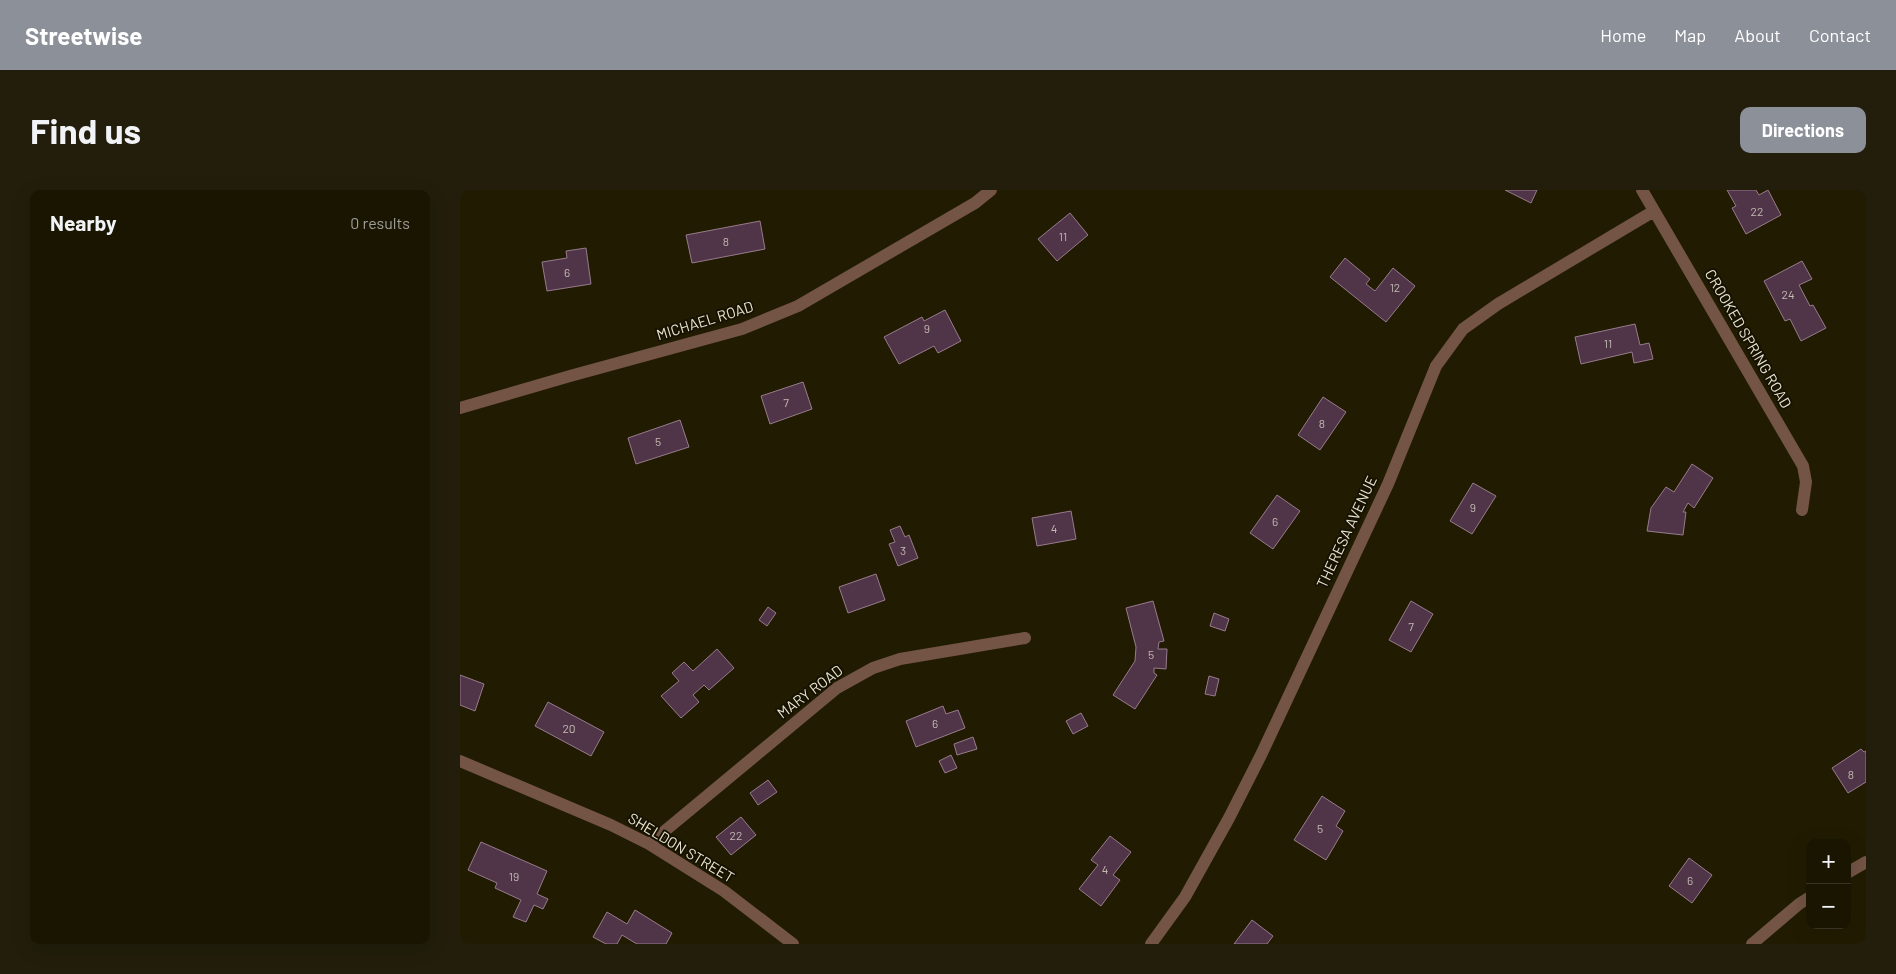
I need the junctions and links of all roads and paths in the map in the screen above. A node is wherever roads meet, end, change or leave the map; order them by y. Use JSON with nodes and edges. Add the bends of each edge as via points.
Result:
{"nodes":[{"id":1,"x":991,"y":190,"type":"edge"},
{"id":2,"x":1642,"y":190,"type":"edge"},
{"id":3,"x":1654,"y":211,"type":"junction"},
{"id":4,"x":460,"y":408,"type":"edge"},
{"id":5,"x":1802,"y":510,"type":"dead end"},
{"id":6,"x":1025,"y":638,"type":"dead end"},
{"id":7,"x":460,"y":761,"type":"edge"},
{"id":8,"x":648,"y":844,"type":"junction"},
{"id":9,"x":1866,"y":862,"type":"edge"},
{"id":10,"x":1851,"y":871,"type":"edge"},
{"id":11,"x":1806,"y":900,"type":"edge"},
{"id":12,"x":793,"y":944,"type":"edge"},
{"id":13,"x":1151,"y":944,"type":"edge"},
{"id":14,"x":1752,"y":944,"type":"edge"}],
"edges":[{"from":1,"to":4,"type":"street","name":"MICHAEL ROAD","via":[[975,203],[798,306],[742,329]]},
{"from":2,"to":3,"type":"street","name":"CROOKED SPRING ROAD"},
{"from":3,"to":5,"type":"street","name":"CROOKED SPRING ROAD","via":[[1803,466],[1806,482]]},
{"from":3,"to":13,"type":"street","name":"THERESA AVENUE","via":[[1498,304],[1463,329],[1436,366],[1388,484],[1261,755],[1185,897]]},
{"from":6,"to":8,"type":"street","name":"MARY ROAD","via":[[900,659],[873,668],[837,688]]},
{"from":7,"to":8,"type":"street","name":"SHELDON STREET"},
{"from":8,"to":12,"type":"street","name":"SHELDON STREET","via":[[724,891]]},
{"from":9,"to":10,"type":"street"},
{"from":11,"to":14,"type":"street"}]}
